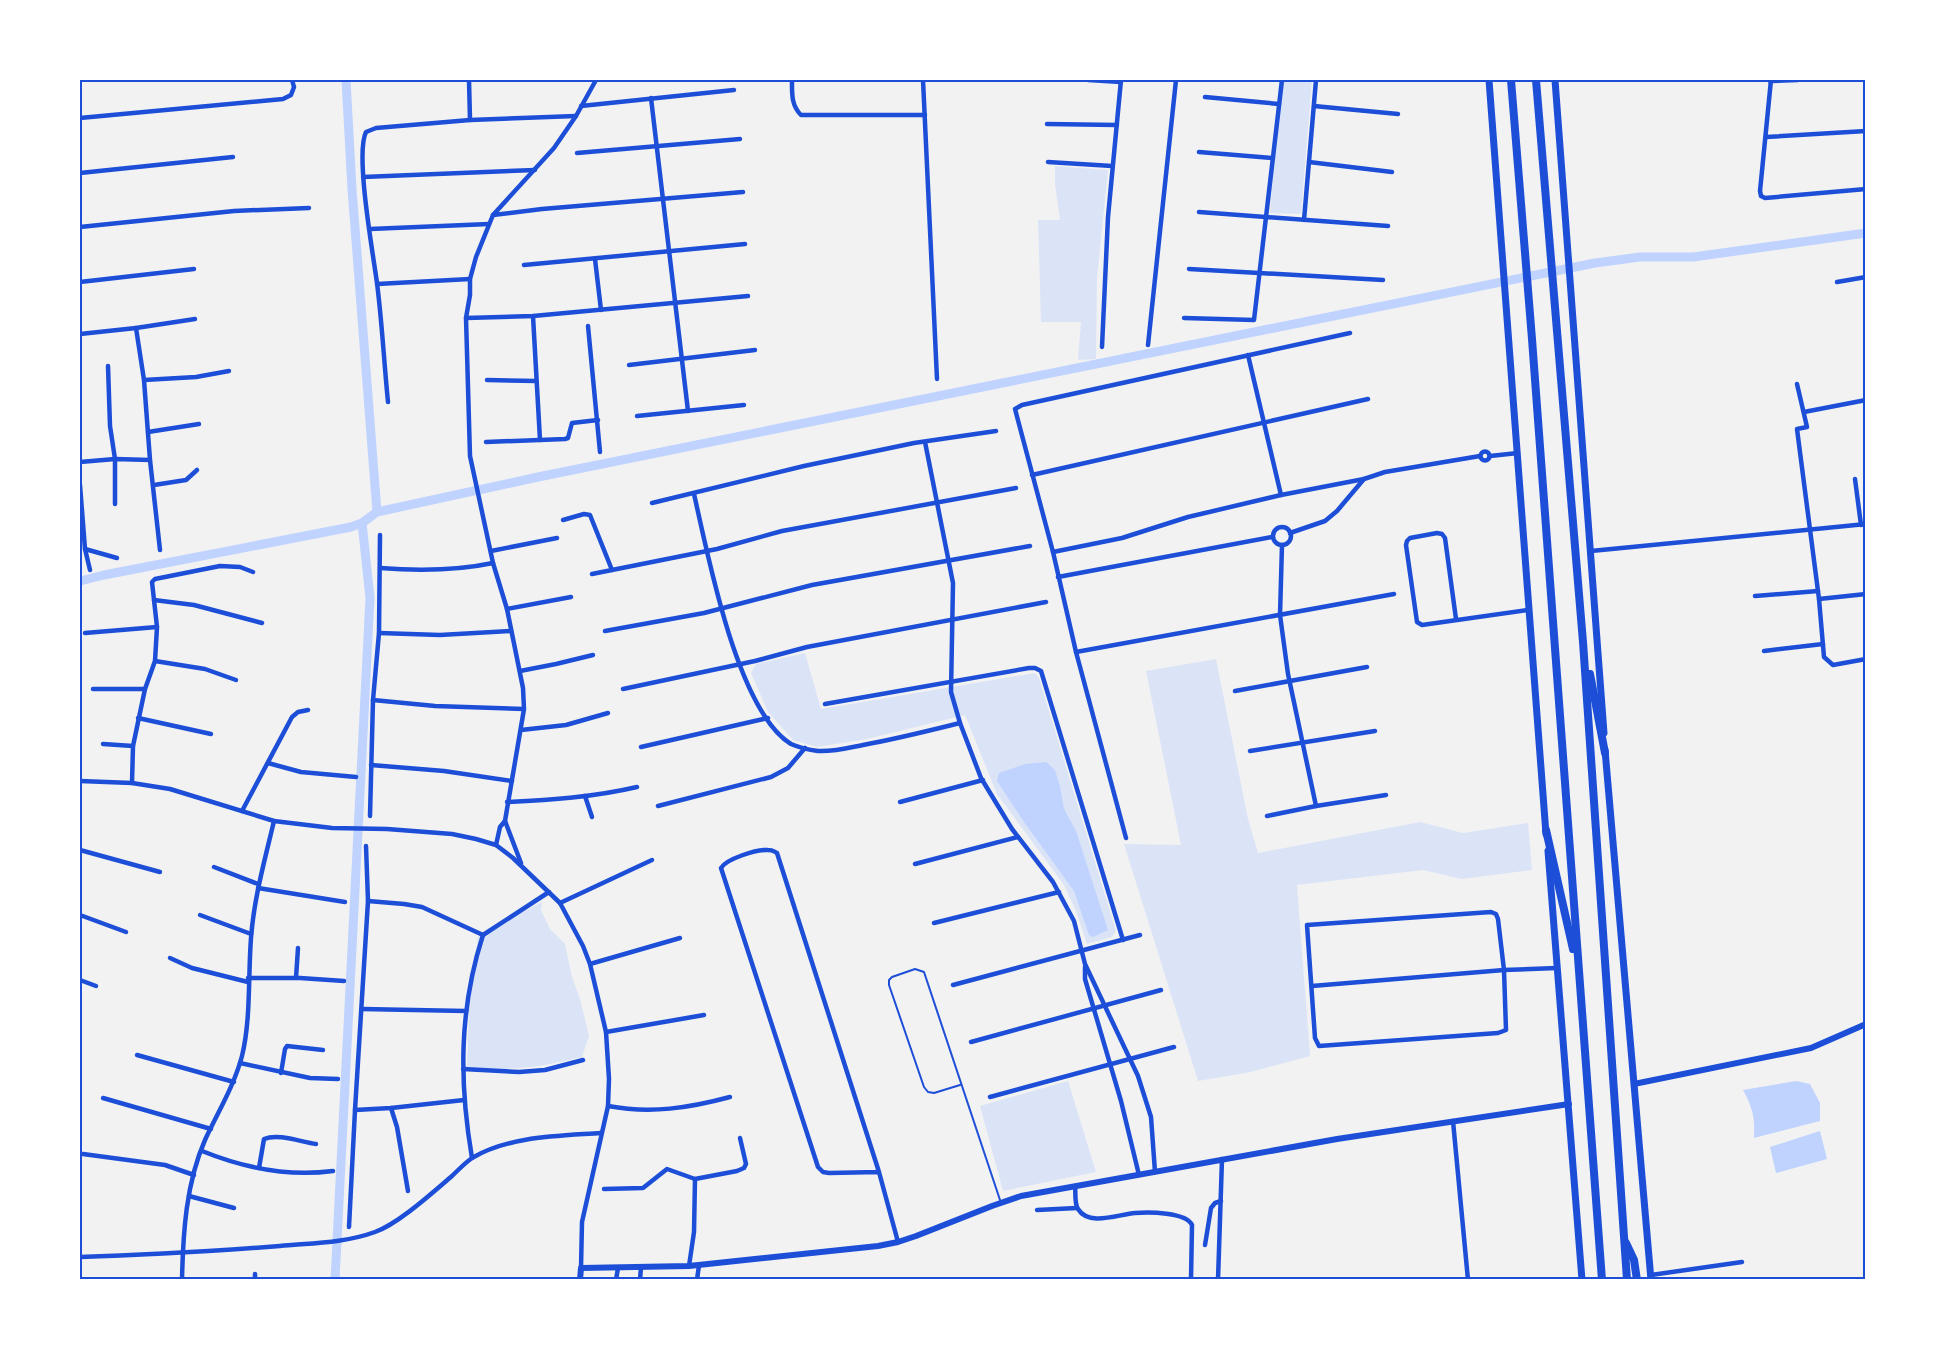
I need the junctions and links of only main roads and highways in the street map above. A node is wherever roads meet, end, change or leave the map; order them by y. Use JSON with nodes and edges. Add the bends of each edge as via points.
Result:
{"nodes":[{"id":1,"x":1489,"y":80,"type":"edge"},
{"id":2,"x":1511,"y":80,"type":"edge"},
{"id":3,"x":1536,"y":80,"type":"edge"},
{"id":4,"x":1555,"y":80,"type":"edge"},
{"id":5,"x":1583,"y":642,"type":"junction"},
{"id":6,"x":1605,"y":753,"type":"junction"},
{"id":7,"x":1546,"y":830,"type":"junction"},
{"id":8,"x":1579,"y":976,"type":"junction"},
{"id":9,"x":1625,"y":1240,"type":"junction"},
{"id":10,"x":1651,"y":1277,"type":"edge"},
{"id":11,"x":1582,"y":1280,"type":"edge"},
{"id":12,"x":1602,"y":1280,"type":"edge"},
{"id":13,"x":1627,"y":1280,"type":"edge"},
{"id":14,"x":1637,"y":1280,"type":"edge"}],
"edges":[{"from":1,"to":7,"type":"main road"},
{"from":2,"to":8,"type":"highway"},
{"from":3,"to":5,"type":"highway"},
{"from":4,"to":6,"type":"main road"},
{"from":5,"to":6,"type":"highway"},
{"from":5,"to":9,"type":"highway"},
{"from":6,"to":10,"type":"main road"},
{"from":7,"to":8,"type":"highway"},
{"from":7,"to":11,"type":"main road"},
{"from":8,"to":12,"type":"highway"},
{"from":9,"to":13,"type":"highway"},
{"from":9,"to":14,"type":"highway"}]}
